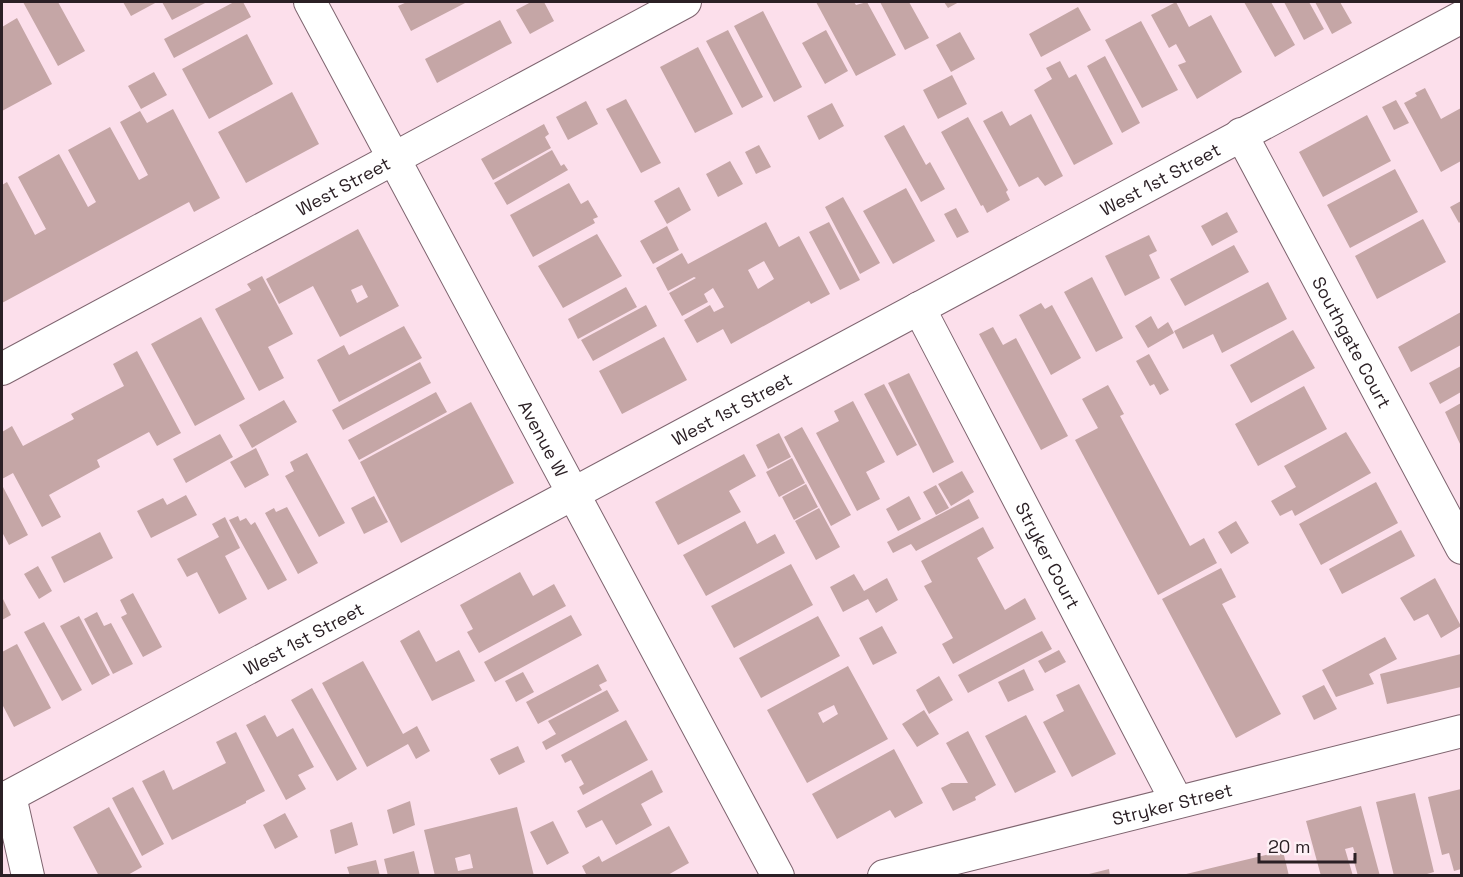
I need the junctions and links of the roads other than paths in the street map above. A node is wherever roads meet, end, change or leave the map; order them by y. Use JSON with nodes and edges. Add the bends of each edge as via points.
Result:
{"nodes":[{"id":1,"x":310,"y":2,"type":"edge"},
{"id":2,"x":685,"y":2,"type":"edge"},
{"id":3,"x":1461,"y":17,"type":"edge"},
{"id":4,"x":1241,"y":134,"type":"junction"},
{"id":5,"x":393,"y":158,"type":"junction"},
{"id":6,"x":919,"y":308,"type":"junction"},
{"id":7,"x":2,"y":369,"type":"edge"},
{"id":8,"x":573,"y":495,"type":"junction"},
{"id":9,"x":1461,"y":548,"type":"edge"},
{"id":10,"x":1461,"y":731,"type":"edge"},
{"id":11,"x":6,"y":798,"type":"edge"},
{"id":12,"x":1177,"y":802,"type":"junction"},
{"id":13,"x":28,"y":876,"type":"edge"},
{"id":14,"x":778,"y":876,"type":"edge"},
{"id":15,"x":884,"y":876,"type":"edge"}],
"edges":[{"from":1,"to":5,"type":"street","name":"Avenue W"},
{"from":2,"to":5,"type":"street","name":"West Street"},
{"from":3,"to":4,"type":"street","name":"West 1st Street"},
{"from":4,"to":6,"type":"street","name":"West 1st Street"},
{"from":4,"to":9,"type":"street","name":"Southgate Court"},
{"from":5,"to":7,"type":"street","name":"West Street"},
{"from":5,"to":8,"type":"street","name":"Avenue W"},
{"from":6,"to":8,"type":"street","name":"West 1st Street"},
{"from":6,"to":12,"type":"street","name":"Stryker Court"},
{"from":8,"to":11,"type":"street","name":"West 1st Street"},
{"from":8,"to":14,"type":"street","name":"Avenue W"},
{"from":10,"to":12,"type":"street","name":"Stryker Street"},
{"from":11,"to":13,"type":"street"},
{"from":12,"to":15,"type":"street","name":"Stryker Street"}]}
